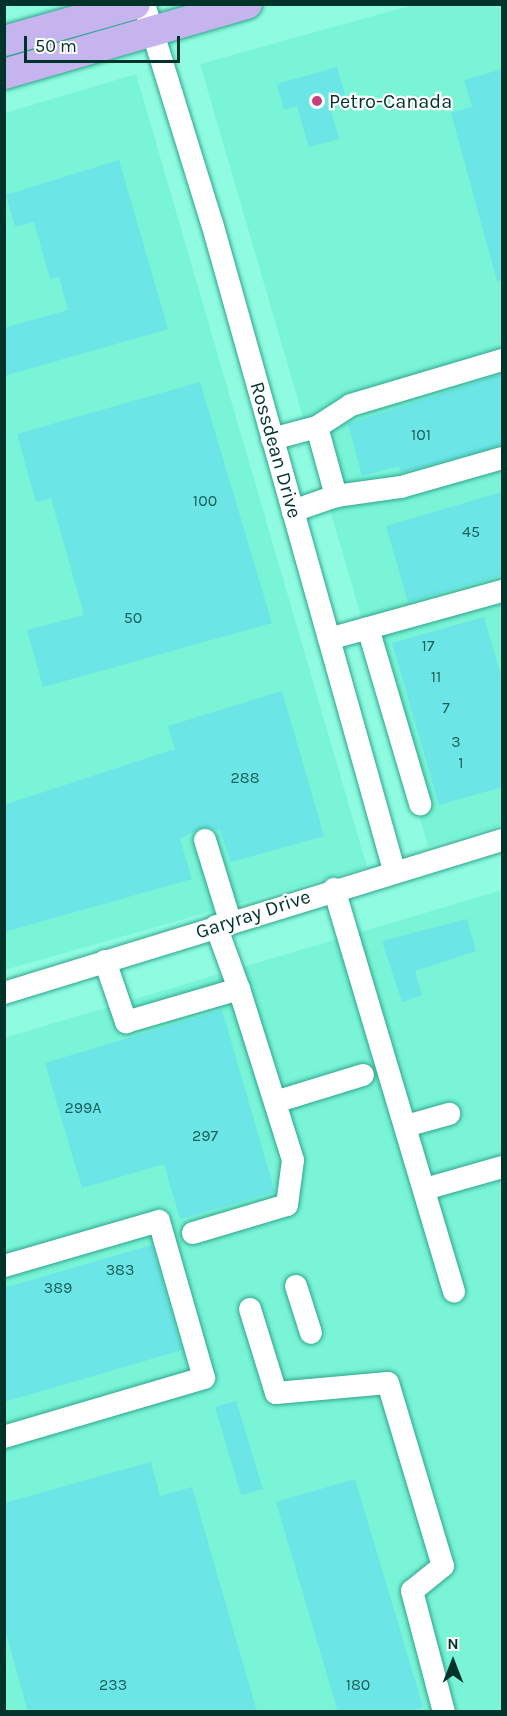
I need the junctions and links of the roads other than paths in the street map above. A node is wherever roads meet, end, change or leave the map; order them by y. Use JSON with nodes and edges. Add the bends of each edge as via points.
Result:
{"nodes":[{"id":1,"x":135,"y":4,"type":"edge"},
{"id":2,"x":247,"y":4,"type":"edge"},
{"id":3,"x":148,"y":18,"type":"edge"},
{"id":4,"x":4,"y":41,"type":"edge"},
{"id":5,"x":4,"y":74,"type":"edge"},
{"id":6,"x":502,"y":360,"type":"edge"},
{"id":7,"x":317,"y":427,"type":"junction"},
{"id":8,"x":273,"y":439,"type":"junction"},
{"id":9,"x":502,"y":458,"type":"edge"},
{"id":10,"x":336,"y":496,"type":"junction"},
{"id":11,"x":293,"y":511,"type":"junction"},
{"id":12,"x":502,"y":591,"type":"edge"},
{"id":13,"x":368,"y":628,"type":"junction"},
{"id":14,"x":329,"y":639,"type":"junction"},
{"id":15,"x":420,"y":804,"type":"dead end"},
{"id":16,"x":206,"y":840,"type":"dead end"},
{"id":17,"x":502,"y":840,"type":"edge"},
{"id":18,"x":394,"y":870,"type":"junction"},
{"id":19,"x":334,"y":889,"type":"junction"},
{"id":20,"x":223,"y":924,"type":"junction"},
{"id":21,"x":105,"y":961,"type":"junction"},
{"id":22,"x":239,"y":989,"type":"junction"},
{"id":23,"x":4,"y":993,"type":"edge"},
{"id":24,"x":363,"y":1075,"type":"dead end"},
{"id":25,"x":275,"y":1102,"type":"junction"},
{"id":26,"x":449,"y":1114,"type":"dead end"},
{"id":27,"x":406,"y":1126,"type":"junction"},
{"id":28,"x":502,"y":1167,"type":"edge"},
{"id":29,"x":425,"y":1189,"type":"junction"},
{"id":30,"x":193,"y":1233,"type":"dead end"},
{"id":31,"x":4,"y":1266,"type":"edge"},
{"id":32,"x":296,"y":1286,"type":"dead end"},
{"id":33,"x":454,"y":1292,"type":"dead end"},
{"id":34,"x":250,"y":1309,"type":"dead end"},
{"id":35,"x":311,"y":1332,"type":"dead end"},
{"id":36,"x":4,"y":1437,"type":"edge"},
{"id":37,"x":444,"y":1712,"type":"edge"}],
"edges":[{"from":1,"to":4,"type":"main road"},
{"from":2,"to":3,"type":"main road"},
{"from":3,"to":5,"type":"main road"},
{"from":3,"to":8,"type":"street","name":"Rossdean Drive"},
{"from":6,"to":7,"type":"street","via":[[351,405]]},
{"from":7,"to":8,"type":"street"},
{"from":7,"to":10,"type":"street"},
{"from":8,"to":11,"type":"street","name":"Rossdean Drive"},
{"from":9,"to":10,"type":"street","via":[[401,487]]},
{"from":10,"to":11,"type":"street"},
{"from":11,"to":14,"type":"street","name":"Rossdean Drive"},
{"from":12,"to":13,"type":"street"},
{"from":13,"to":14,"type":"street"},
{"from":13,"to":15,"type":"street"},
{"from":14,"to":18,"type":"street","name":"Rossdean Drive"},
{"from":16,"to":20,"type":"street"},
{"from":17,"to":18,"type":"street","name":"Garyray Drive"},
{"from":18,"to":19,"type":"street","name":"Garyray Drive"},
{"from":19,"to":20,"type":"street","name":"Garyray Drive"},
{"from":19,"to":27,"type":"street"},
{"from":20,"to":21,"type":"street","name":"Garyray Drive"},
{"from":20,"to":22,"type":"street"},
{"from":21,"to":22,"type":"street","via":[[126,1022]]},
{"from":21,"to":23,"type":"street","name":"Garyray Drive"},
{"from":22,"to":25,"type":"street"},
{"from":24,"to":25,"type":"street"},
{"from":25,"to":30,"type":"street","via":[[293,1160],[288,1205]]},
{"from":26,"to":27,"type":"street"},
{"from":27,"to":29,"type":"street"},
{"from":28,"to":29,"type":"street"},
{"from":29,"to":33,"type":"street"},
{"from":31,"to":36,"type":"street","via":[[159,1221],[204,1378]]},
{"from":32,"to":35,"type":"street"},
{"from":34,"to":37,"type":"street","via":[[276,1393],[388,1383],[443,1566],[412,1591]]}]}
